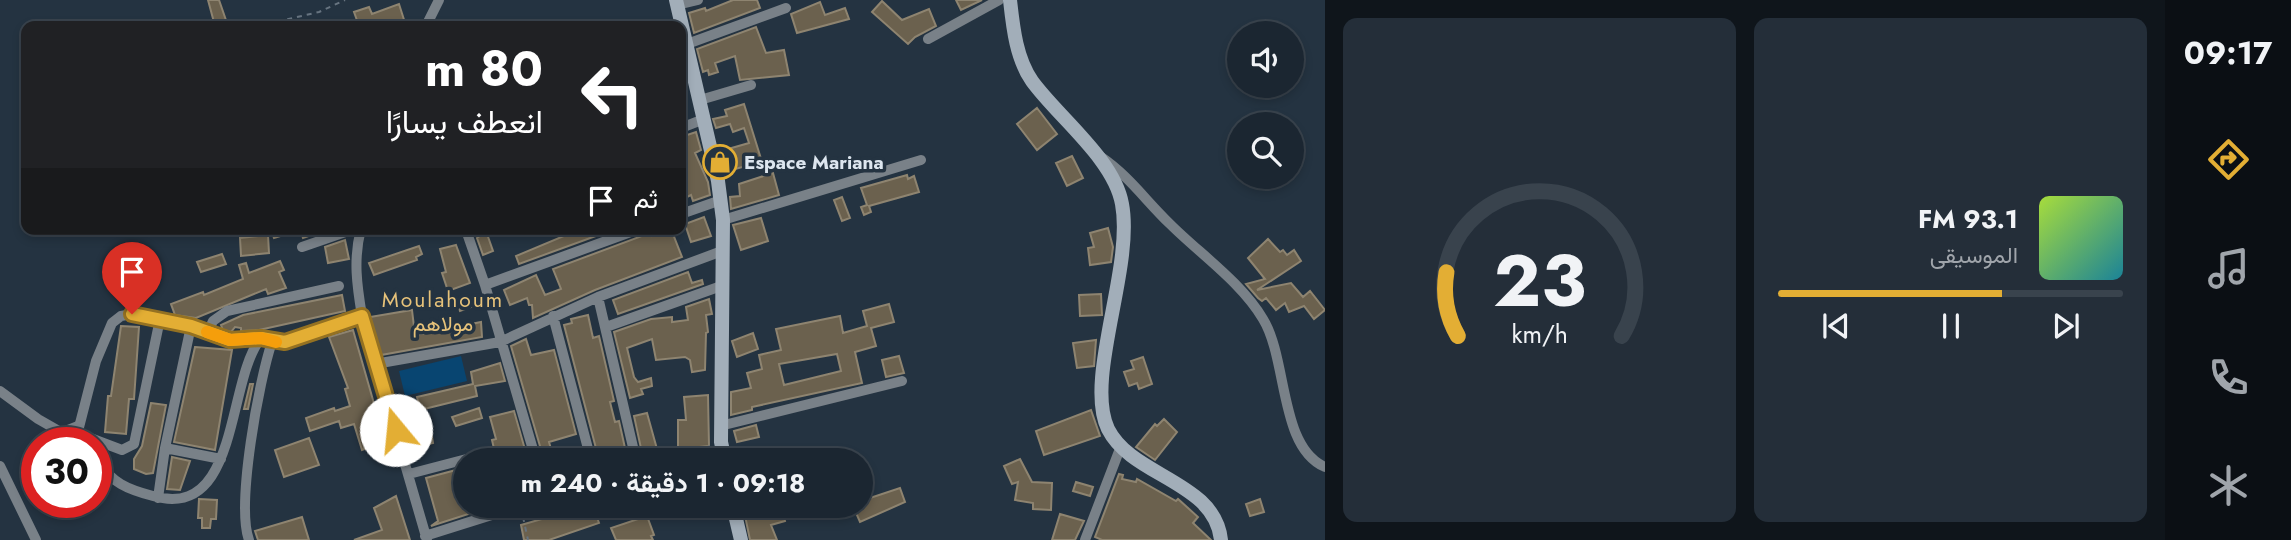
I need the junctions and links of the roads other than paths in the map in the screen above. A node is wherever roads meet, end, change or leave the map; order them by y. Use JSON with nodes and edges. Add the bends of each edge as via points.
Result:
{"nodes":[{"id":1,"x":439,"y":0,"type":"edge"},
{"id":2,"x":698,"y":0,"type":"edge"},
{"id":3,"x":999,"y":0,"type":"edge"},
{"id":4,"x":1010,"y":0,"type":"edge"},
{"id":5,"x":676,"y":2,"type":"edge"},
{"id":6,"x":786,"y":8,"type":"dead end"},
{"id":7,"x":428,"y":21,"type":"edge"},
{"id":8,"x":681,"y":21,"type":"edge"},
{"id":9,"x":928,"y":39,"type":"dead end"},
{"id":10,"x":686,"y":40,"type":"edge"},
{"id":11,"x":687,"y":44,"type":"junction"},
{"id":12,"x":751,"y":85,"type":"dead end"},
{"id":13,"x":700,"y":100,"type":"junction"},
{"id":14,"x":705,"y":119,"type":"junction"},
{"id":15,"x":686,"y":126,"type":"edge"},
{"id":16,"x":1088,"y":148,"type":"junction"},
{"id":17,"x":921,"y":160,"type":"dead end"},
{"id":18,"x":721,"y":201,"type":"junction"},
{"id":19,"x":686,"y":212,"type":"edge"},
{"id":20,"x":723,"y":220,"type":"junction"},
{"id":21,"x":337,"y":235,"type":"edge"},
{"id":22,"x":359,"y":235,"type":"edge"},
{"id":23,"x":468,"y":235,"type":"edge"},
{"id":24,"x":622,"y":235,"type":"edge"},
{"id":25,"x":302,"y":247,"type":"dead end"},
{"id":26,"x":722,"y":251,"type":"junction"},
{"id":27,"x":485,"y":285,"type":"junction"},
{"id":28,"x":724,"y":285,"type":"junction"},
{"id":29,"x":339,"y":286,"type":"dead end"},
{"id":30,"x":598,"y":298,"type":"junction"},
{"id":31,"x":362,"y":316,"type":"junction"},
{"id":32,"x":553,"y":316,"type":"junction"},
{"id":33,"x":160,"y":319,"type":"junction"},
{"id":34,"x":191,"y":326,"type":"junction"},
{"id":35,"x":606,"y":327,"type":"junction"},
{"id":36,"x":208,"y":332,"type":"junction"},
{"id":37,"x":267,"y":340,"type":"junction"},
{"id":38,"x":500,"y":342,"type":"junction"},
{"id":39,"x":375,"y":364,"type":"junction"},
{"id":40,"x":902,"y":381,"type":"dead end"},
{"id":41,"x":0,"y":391,"type":"edge"},
{"id":42,"x":724,"y":425,"type":"junction"},
{"id":43,"x":54,"y":427,"type":"edge"},
{"id":44,"x":81,"y":427,"type":"edge"},
{"id":45,"x":112,"y":446,"type":"edge"},
{"id":46,"x":1121,"y":446,"type":"junction"},
{"id":47,"x":165,"y":448,"type":"junction"},
{"id":48,"x":532,"y":448,"type":"edge"},
{"id":49,"x":588,"y":448,"type":"edge"},
{"id":50,"x":633,"y":448,"type":"edge"},
{"id":51,"x":722,"y":448,"type":"edge"},
{"id":52,"x":221,"y":460,"type":"junction"},
{"id":53,"x":453,"y":463,"type":"edge"},
{"id":54,"x":0,"y":466,"type":"edge"},
{"id":55,"x":1325,"y":467,"type":"edge"},
{"id":56,"x":409,"y":474,"type":"junction"},
{"id":57,"x":112,"y":479,"type":"edge"},
{"id":58,"x":158,"y":498,"type":"junction"},
{"id":59,"x":497,"y":518,"type":"edge"},
{"id":60,"x":736,"y":518,"type":"edge"},
{"id":61,"x":426,"y":538,"type":"edge"},
{"id":62,"x":36,"y":540,"type":"edge"},
{"id":63,"x":249,"y":540,"type":"edge"},
{"id":64,"x":741,"y":540,"type":"edge"},
{"id":65,"x":1085,"y":540,"type":"edge"},
{"id":66,"x":1221,"y":540,"type":"edge"}],
"edges":[{"from":1,"to":7,"type":"street"},
{"from":2,"to":5,"type":"street"},
{"from":3,"to":9,"type":"street"},
{"from":4,"to":16,"type":"main road","via":[[1014,35],[1031,80]]},
{"from":5,"to":8,"type":"main road"},
{"from":6,"to":11,"type":"street"},
{"from":10,"to":11,"type":"main road"},
{"from":11,"to":13,"type":"main road"},
{"from":12,"to":13,"type":"street"},
{"from":13,"to":14,"type":"main road"},
{"from":14,"to":15,"type":"street"},
{"from":14,"to":18,"type":"main road"},
{"from":16,"to":46,"type":"main road","via":[[1113,179],[1122,202],[1125,231],[1101,384],[1105,418]]},
{"from":16,"to":55,"type":"street","via":[[1125,173],[1263,318],[1275,344],[1299,444]]},
{"from":17,"to":20,"type":"street"},
{"from":18,"to":19,"type":"street"},
{"from":18,"to":20,"type":"main road"},
{"from":20,"to":26,"type":"main road"},
{"from":21,"to":25,"type":"street"},
{"from":22,"to":31,"type":"street","via":[[355,249]]},
{"from":23,"to":27,"type":"street"},
{"from":24,"to":27,"type":"street"},
{"from":26,"to":28,"type":"main road"},
{"from":26,"to":30,"type":"street"},
{"from":27,"to":38,"type":"street"},
{"from":28,"to":35,"type":"street"},
{"from":28,"to":42,"type":"main road"},
{"from":29,"to":36,"type":"street","via":[[227,311],[213,321]]},
{"from":30,"to":32,"type":"street"},
{"from":30,"to":35,"type":"street"},
{"from":31,"to":37,"type":"street","via":[[285,342]]},
{"from":31,"to":39,"type":"street"},
{"from":32,"to":38,"type":"street"},
{"from":32,"to":49,"type":"street"},
{"from":33,"to":34,"type":"street"},
{"from":33,"to":44,"type":"street","via":[[132,314],[112,323],[96,361]]},
{"from":33,"to":45,"type":"street","via":[[134,444],[122,450]]},
{"from":34,"to":36,"type":"street"},
{"from":34,"to":47,"type":"street"},
{"from":35,"to":50,"type":"street"},
{"from":36,"to":37,"type":"street","via":[[230,340]]},
{"from":37,"to":52,"type":"street","via":[[249,354],[243,369]]},
{"from":37,"to":63,"type":"street","via":[[245,504],[244,528]]},
{"from":38,"to":39,"type":"street"},
{"from":38,"to":48,"type":"street"},
{"from":39,"to":56,"type":"street"},
{"from":40,"to":42,"type":"street"},
{"from":41,"to":43,"type":"street"},
{"from":42,"to":51,"type":"main road"},
{"from":46,"to":65,"type":"street"},
{"from":46,"to":66,"type":"main road","via":[[1126,454],[1190,492],[1207,509]]},
{"from":47,"to":52,"type":"street"},
{"from":47,"to":58,"type":"street"},
{"from":52,"to":58,"type":"street","via":[[192,495],[180,500]]},
{"from":53,"to":56,"type":"street"},
{"from":54,"to":62,"type":"street"},
{"from":56,"to":61,"type":"street"},
{"from":57,"to":58,"type":"street"},
{"from":59,"to":61,"type":"street"},
{"from":60,"to":64,"type":"main road"}]}
